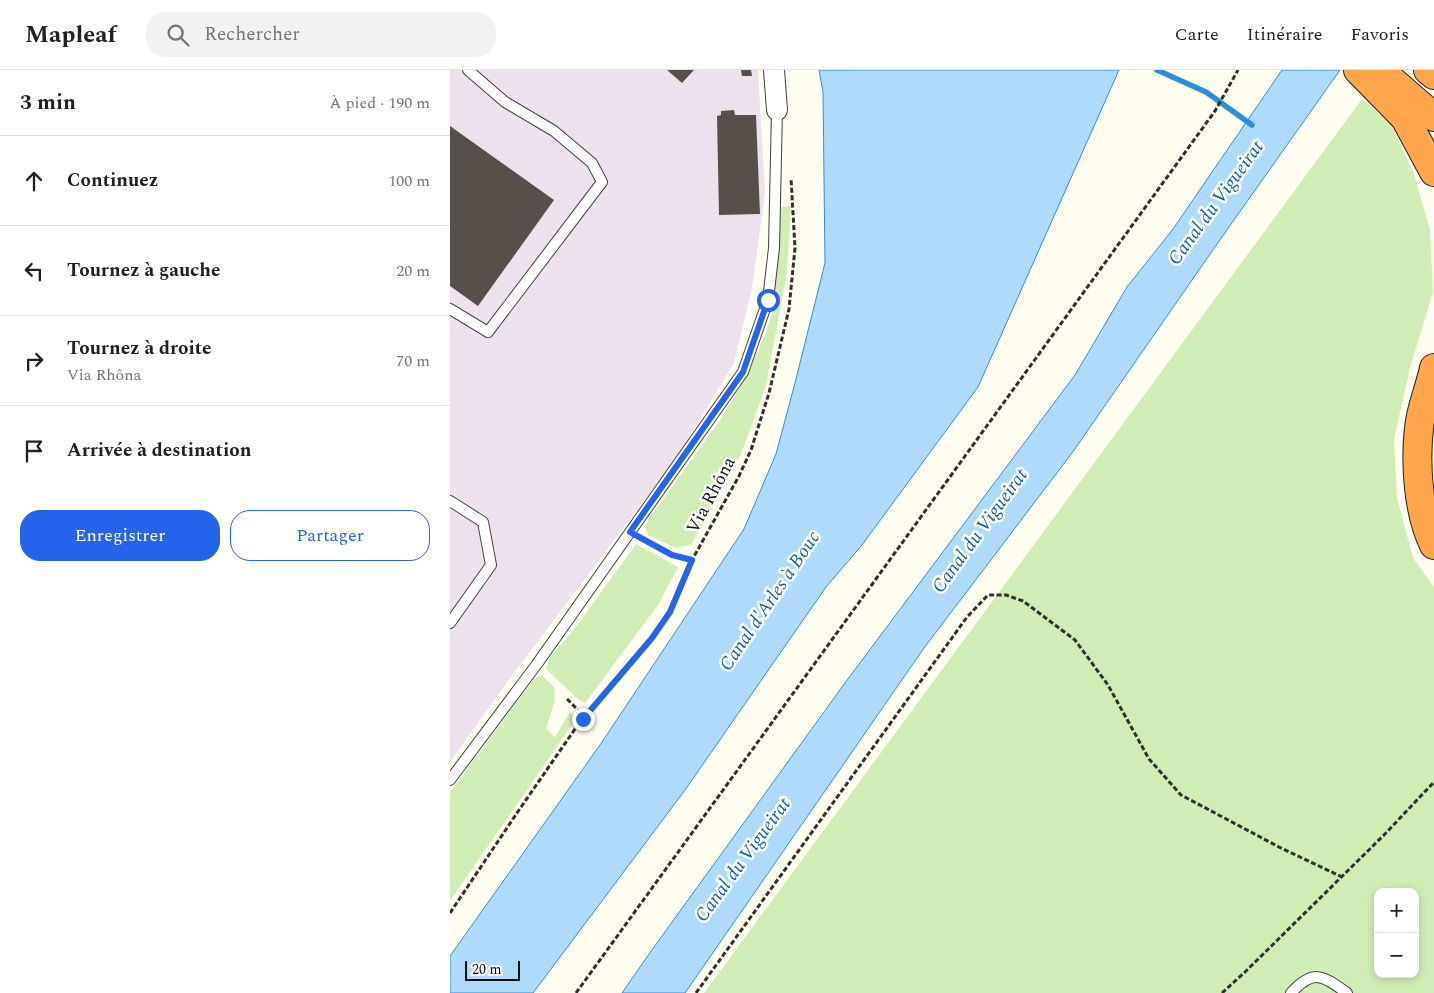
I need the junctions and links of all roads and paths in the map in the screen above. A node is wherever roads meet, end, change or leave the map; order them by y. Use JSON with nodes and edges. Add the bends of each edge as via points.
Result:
{"nodes":[{"id":1,"x":468,"y":70,"type":"edge"},
{"id":2,"x":774,"y":70,"type":"edge"},
{"id":3,"x":1238,"y":70,"type":"edge"},
{"id":4,"x":1428,"y":70,"type":"edge"},
{"id":5,"x":1367,"y":72,"type":"edge"},
{"id":6,"x":1434,"y":75,"type":"edge"},
{"id":7,"x":777,"y":110,"type":"joint"},
{"id":8,"x":1434,"y":117,"type":"edge"},
{"id":9,"x":1434,"y":172,"type":"edge"},
{"id":10,"x":790,"y":173,"type":"dead end"},
{"id":11,"x":450,"y":309,"type":"edge"},
{"id":12,"x":1434,"y":370,"type":"edge"},
{"id":13,"x":450,"y":501,"type":"edge"},
{"id":14,"x":630,"y":532,"type":"junction"},
{"id":15,"x":1434,"y":545,"type":"edge"},
{"id":16,"x":692,"y":560,"type":"junction"},
{"id":17,"x":450,"y":623,"type":"edge"},
{"id":18,"x":567,"y":699,"type":"dead end"},
{"id":19,"x":584,"y":716,"type":"junction"},
{"id":20,"x":450,"y":780,"type":"edge"},
{"id":21,"x":1434,"y":782,"type":"edge"},
{"id":22,"x":1342,"y":877,"type":"junction"},
{"id":23,"x":450,"y":913,"type":"edge"},
{"id":24,"x":576,"y":993,"type":"edge"},
{"id":25,"x":696,"y":993,"type":"edge"},
{"id":26,"x":1222,"y":993,"type":"edge"},
{"id":27,"x":1291,"y":993,"type":"edge"},
{"id":28,"x":1347,"y":993,"type":"edge"}],
"edges":[{"from":1,"to":11,"type":"lane","via":[[506,102],[554,130],[592,163],[602,182],[488,332]]},
{"from":2,"to":7,"type":"street"},
{"from":3,"to":24,"type":"path","via":[[1215,111]]},
{"from":4,"to":6,"type":"highway"},
{"from":5,"to":8,"type":"highway"},
{"from":5,"to":9,"type":"highway","via":[[1405,118]]},
{"from":7,"to":14,"type":"lane","via":[[774,248],[765,310],[743,372]]},
{"from":10,"to":16,"type":"path","name":"Via Rhôna","via":[[795,248],[789,309],[770,393],[743,468]]},
{"from":12,"to":15,"type":"highway","via":[[1419,427],[1418,475],[1421,505]]},
{"from":13,"to":17,"type":"lane","via":[[483,522],[491,566]]},
{"from":14,"to":16,"type":"path","via":[[672,555]]},
{"from":14,"to":20,"type":"lane"},
{"from":16,"to":19,"type":"path","name":"Via Rhôna","via":[[666,619]]},
{"from":18,"to":19,"type":"path"},
{"from":19,"to":23,"type":"path","name":"Via Rhôna"},
{"from":21,"to":22,"type":"path"},
{"from":22,"to":25,"type":"path","via":[[1181,795],[1149,759],[1108,685],[1075,640],[1023,601],[1006,595],[988,595],[967,617]]},
{"from":22,"to":26,"type":"path"},
{"from":27,"to":28,"type":"lane","via":[[1304,980],[1314,977],[1328,979]]}]}
